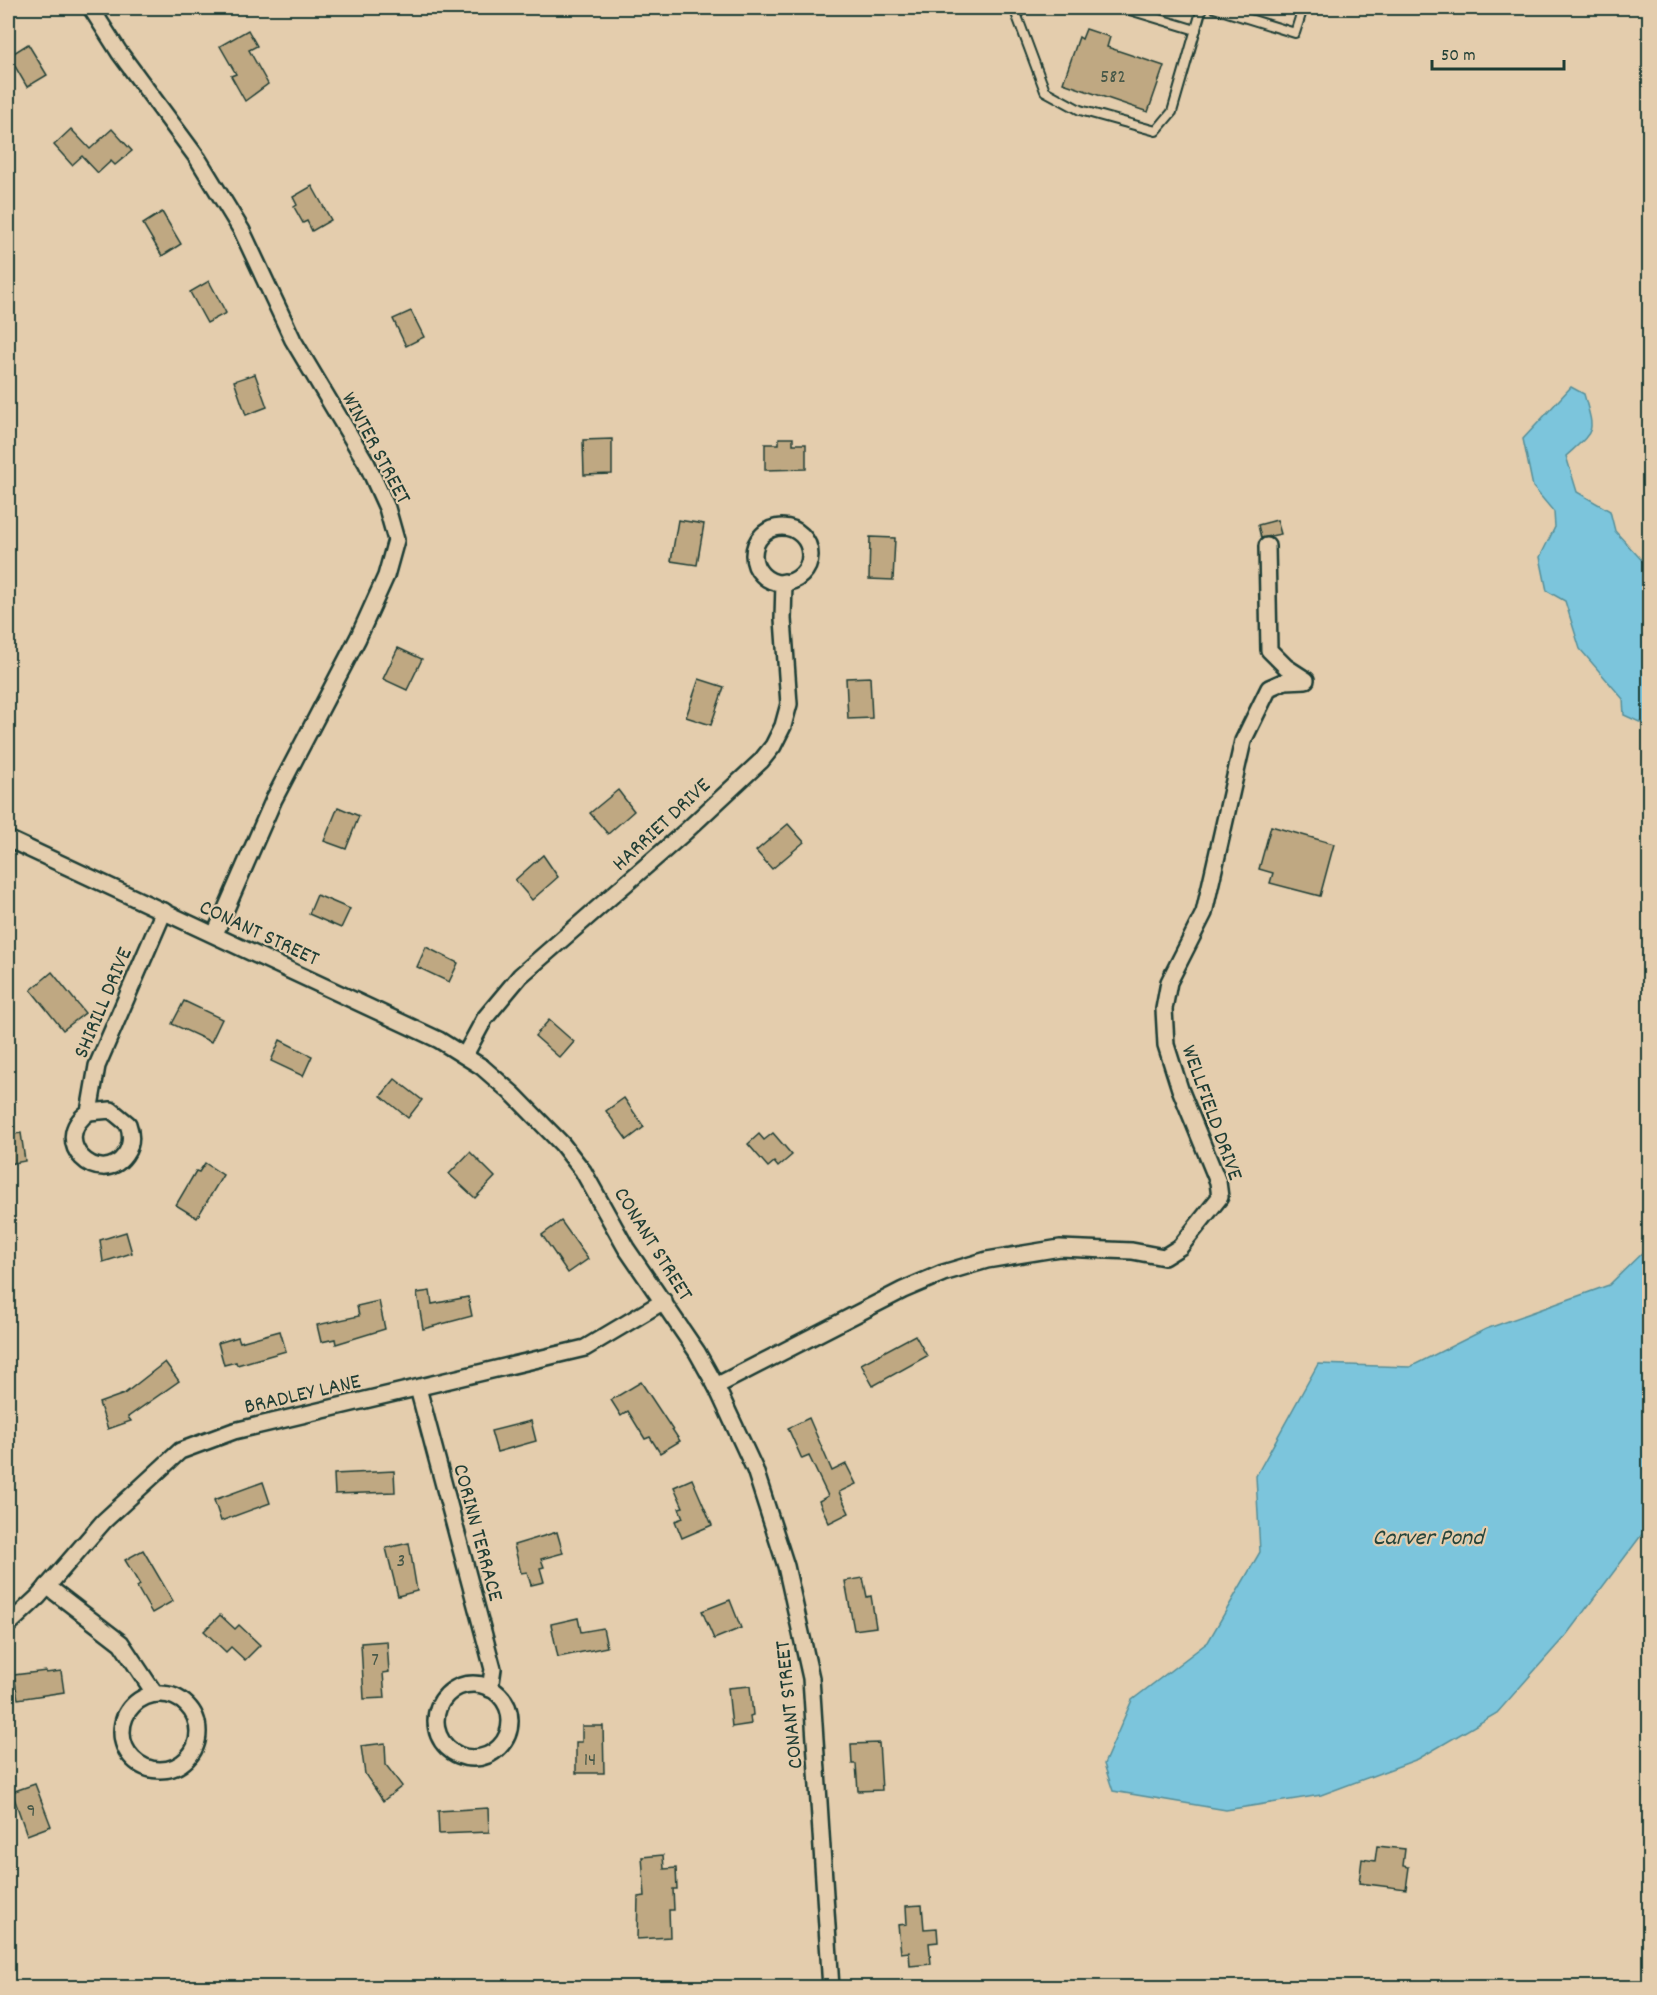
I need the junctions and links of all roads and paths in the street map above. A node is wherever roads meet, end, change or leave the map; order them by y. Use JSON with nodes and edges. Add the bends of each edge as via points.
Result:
{"nodes":[{"id":1,"x":91,"y":8,"type":"edge"},
{"id":2,"x":1014,"y":8,"type":"edge"},
{"id":3,"x":1123,"y":8,"type":"edge"},
{"id":4,"x":1202,"y":8,"type":"edge"},
{"id":5,"x":1214,"y":8,"type":"edge"},
{"id":6,"x":1303,"y":8,"type":"edge"},
{"id":7,"x":1196,"y":30,"type":"junction"},
{"id":8,"x":1267,"y":546,"type":"dead end"},
{"id":9,"x":784,"y":582,"type":"dead end"},
{"id":10,"x":8,"y":838,"type":"edge"},
{"id":11,"x":164,"y":911,"type":"junction"},
{"id":12,"x":215,"y":934,"type":"junction"},
{"id":13,"x":465,"y":1055,"type":"junction"},
{"id":14,"x":89,"y":1112,"type":"dead end"},
{"id":15,"x":664,"y":1302,"type":"junction"},
{"id":16,"x":716,"y":1386,"type":"junction"},
{"id":17,"x":418,"y":1388,"type":"junction"},
{"id":18,"x":47,"y":1586,"type":"junction"},
{"id":19,"x":8,"y":1625,"type":"edge"},
{"id":20,"x":490,"y":1689,"type":"junction"},
{"id":21,"x":155,"y":1694,"type":"junction"},
{"id":22,"x":831,"y":1988,"type":"edge"}],
"edges":[{"from":1,"to":12,"type":"street","name":"WINTER STREET","via":[[118,52],[198,159],[242,231],[293,340],[371,474],[396,540],[389,567],[358,638],[283,780]]},
{"from":2,"to":7,"type":"lane","via":[[1045,92],[1080,110],[1156,131],[1172,112]]},
{"from":3,"to":7,"type":"lane"},
{"from":4,"to":7,"type":"lane"},
{"from":5,"to":6,"type":"lane","via":[[1295,33]]},
{"from":8,"to":16,"type":"street","name":"WELLFIELD DRIVE","via":[[1269,650],[1306,680],[1285,681],[1269,688],[1243,741],[1204,913],[1169,982],[1164,1009],[1166,1045],[1218,1182],[1220,1197],[1180,1247],[1164,1257],[1132,1251],[1060,1248],[987,1260],[903,1290]]},
{"from":9,"to":13,"type":"street","name":"HARRIET DRIVE","via":[[789,704],[773,746],[685,832],[520,976],[485,1018]]},
{"from":10,"to":11,"type":"street","name":"CONANT STREET"},
{"from":11,"to":12,"type":"street","name":"CONANT STREET"},
{"from":11,"to":14,"type":"street","name":"SHIRILL DRIVE","via":[[97,1066]]},
{"from":12,"to":13,"type":"street","name":"CONANT STREET"},
{"from":13,"to":15,"type":"street","name":"CONANT STREET","via":[[514,1095],[562,1144]]},
{"from":15,"to":16,"type":"street","name":"CONANT STREET"},
{"from":15,"to":17,"type":"street","name":"BRADLEY LANE","via":[[585,1348]]},
{"from":16,"to":22,"type":"street","name":"CONANT STREET","via":[[767,1500],[807,1652],[816,1722]]},
{"from":17,"to":18,"type":"street","name":"BRADLEY LANE","via":[[234,1431],[180,1451],[104,1521]]},
{"from":17,"to":20,"type":"street","name":"CORINN TERRACE","via":[[493,1669]]},
{"from":18,"to":19,"type":"street","name":"BRADLEY LANE"},
{"from":18,"to":21,"type":"street","via":[[121,1643]]},
{"from":20,"to":20,"type":"street","via":[[500,1696],[509,1716],[505,1739],[498,1748],[477,1758],[453,1753],[444,1744],[436,1721],[445,1698],[466,1685]]},
{"from":21,"to":21,"type":"street","via":[[179,1699],[196,1718],[198,1742],[192,1754],[173,1769],[148,1769],[136,1763],[123,1741],[126,1716],[143,1698]]}]}
